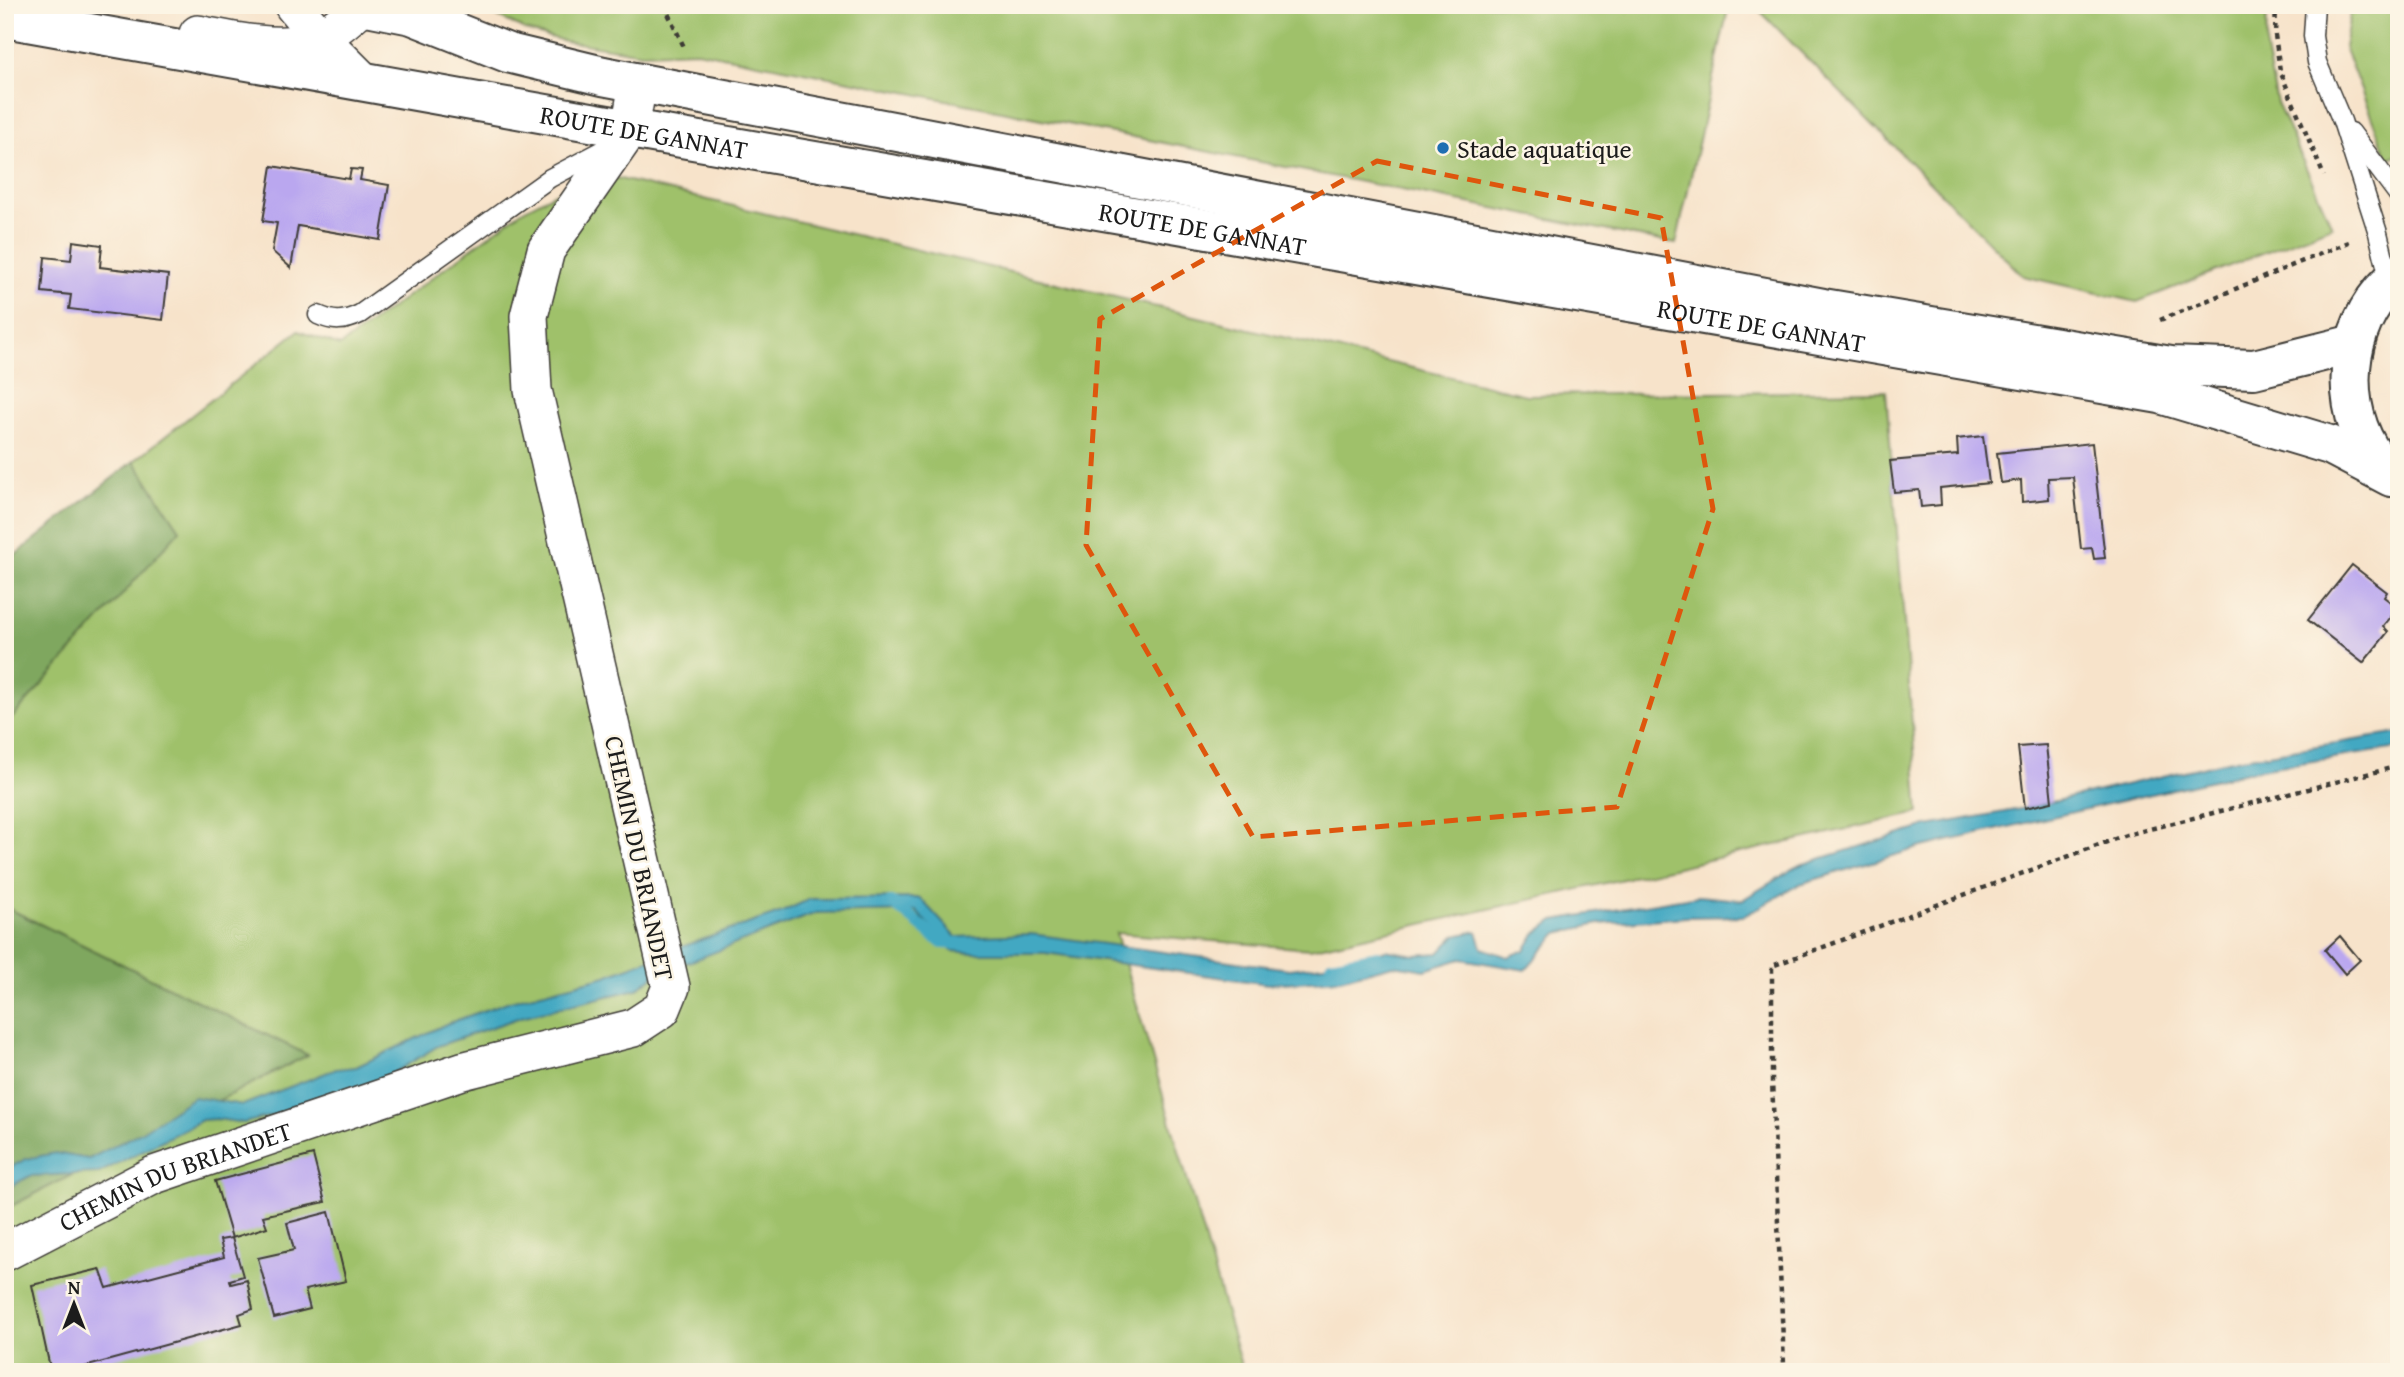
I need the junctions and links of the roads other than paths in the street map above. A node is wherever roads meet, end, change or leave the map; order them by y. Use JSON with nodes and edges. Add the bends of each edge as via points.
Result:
{"nodes":[{"id":1,"x":43,"y":5,"type":"edge"},
{"id":2,"x":293,"y":5,"type":"edge"},
{"id":3,"x":363,"y":5,"type":"edge"},
{"id":4,"x":2315,"y":5,"type":"edge"},
{"id":5,"x":5,"y":18,"type":"edge"},
{"id":6,"x":320,"y":38,"type":"junction"},
{"id":7,"x":362,"y":80,"type":"junction"},
{"id":8,"x":638,"y":83,"type":"junction"},
{"id":9,"x":2342,"y":121,"type":"junction"},
{"id":10,"x":626,"y":134,"type":"junction"},
{"id":11,"x":2399,"y":196,"type":"edge"},
{"id":12,"x":2394,"y":278,"type":"edge"},
{"id":13,"x":317,"y":315,"type":"dead end"},
{"id":14,"x":2354,"y":344,"type":"junction"},
{"id":15,"x":2395,"y":480,"type":"edge"},
{"id":16,"x":5,"y":1252,"type":"edge"}],
"edges":[{"from":1,"to":6,"type":"street","via":[[220,38],[271,44],[300,44]]},
{"from":2,"to":6,"type":"street"},
{"from":3,"to":6,"type":"street"},
{"from":3,"to":8,"type":"main road","name":"ROUTE DE GANNAT","via":[[412,15],[508,53]]},
{"from":4,"to":9,"type":"lane","via":[[2317,62]]},
{"from":5,"to":7,"type":"main road","name":"ROUTE DE GANNAT"},
{"from":6,"to":7,"type":"street"},
{"from":7,"to":10,"type":"main road","name":"ROUTE DE GANNAT"},
{"from":8,"to":10,"type":"street","name":"CHEMIN DU BRIANDET"},
{"from":8,"to":14,"type":"main road","name":"ROUTE DE GANNAT","via":[[1824,308],[2171,366],[2254,369]]},
{"from":9,"to":11,"type":"lane"},
{"from":9,"to":12,"type":"lane"},
{"from":10,"to":13,"type":"lane","via":[[550,178],[360,314],[331,321]]},
{"from":10,"to":15,"type":"main road","name":"ROUTE DE GANNAT","via":[[2160,394],[2330,444]]},
{"from":10,"to":16,"type":"street","name":"CHEMIN DU BRIANDET","via":[[547,250],[529,316],[533,390],[671,987],[662,1009],[633,1028],[462,1072],[154,1175]]},
{"from":12,"to":14,"type":"main road","via":[[2368,310]]},
{"from":14,"to":15,"type":"main road","via":[[2350,380],[2355,415],[2368,448]]}]}
